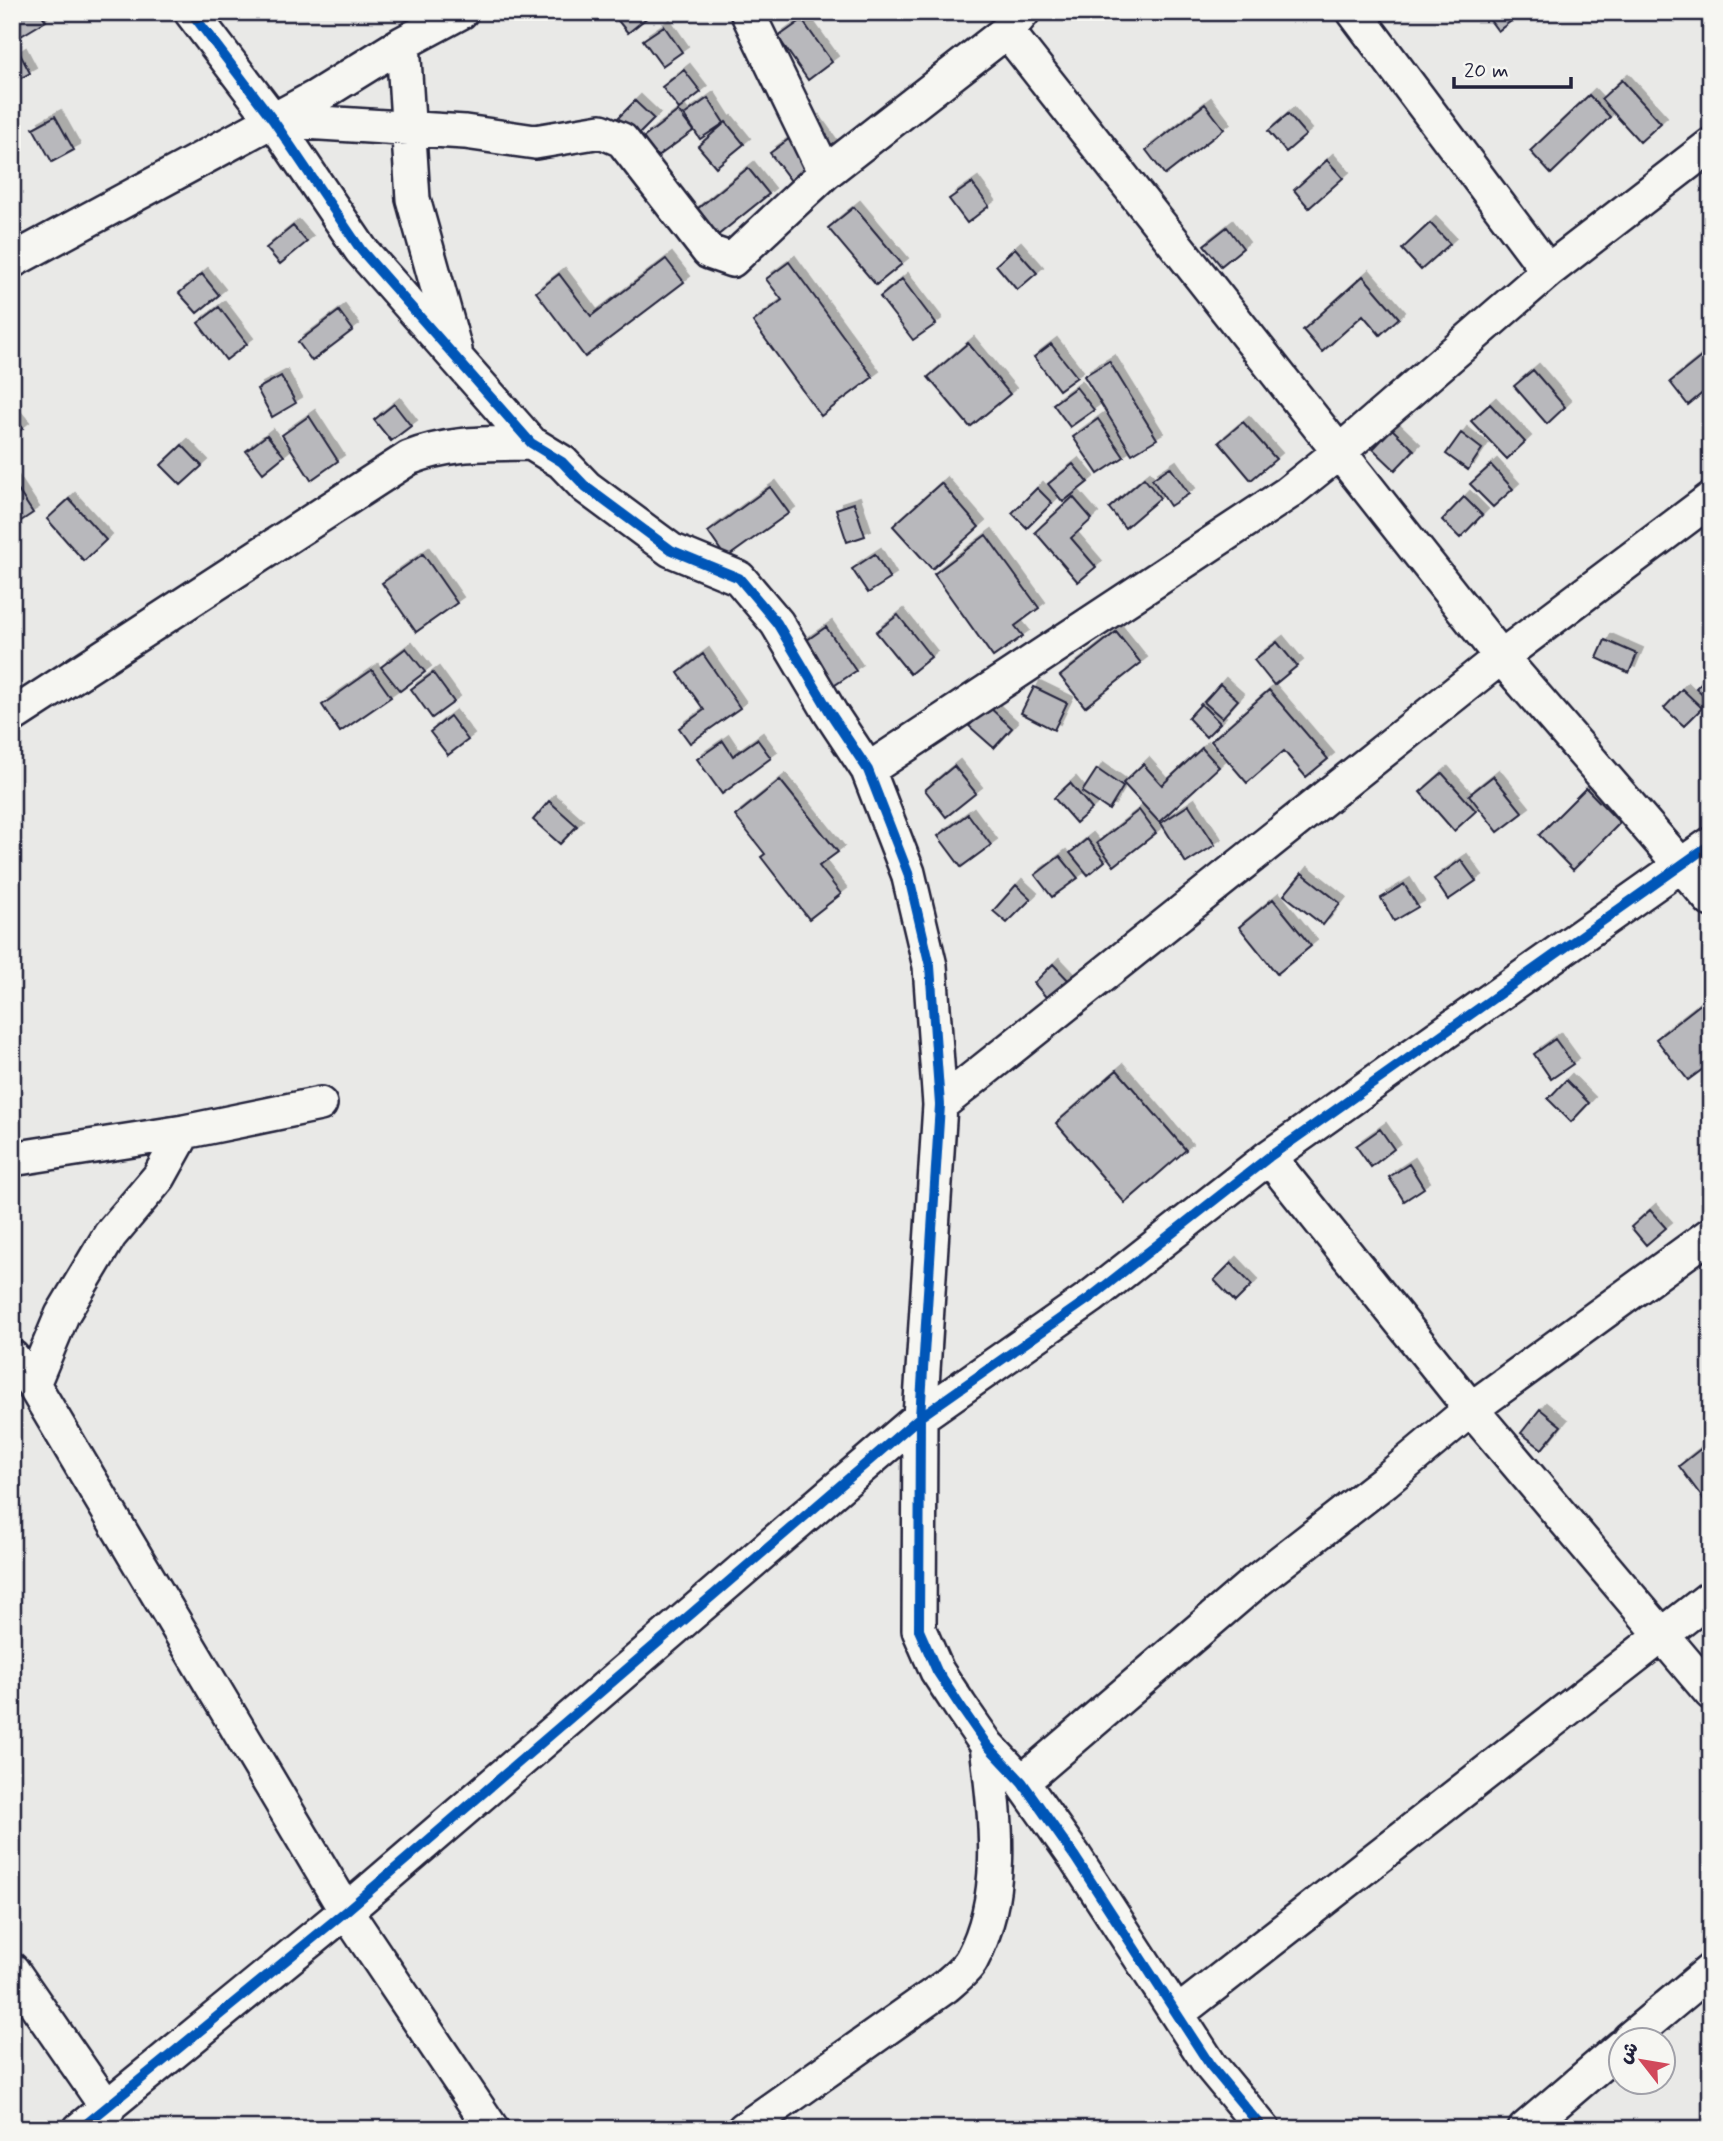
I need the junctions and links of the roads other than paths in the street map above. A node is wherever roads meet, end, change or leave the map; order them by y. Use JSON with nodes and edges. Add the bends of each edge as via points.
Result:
{"nodes":[{"id":1,"x":191,"y":12,"type":"edge"},
{"id":2,"x":461,"y":12,"type":"edge"},
{"id":3,"x":747,"y":12,"type":"edge"},
{"id":4,"x":1354,"y":12,"type":"edge"},
{"id":5,"x":1015,"y":22,"type":"edge"},
{"id":6,"x":403,"y":43,"type":"junction"},
{"id":7,"x":274,"y":120,"type":"junction"},
{"id":8,"x":407,"y":129,"type":"junction"},
{"id":9,"x":1711,"y":145,"type":"edge"},
{"id":10,"x":825,"y":173,"type":"junction"},
{"id":11,"x":12,"y":261,"type":"edge"},
{"id":12,"x":1548,"y":271,"type":"junction"},
{"id":13,"x":457,"y":360,"type":"junction"},
{"id":14,"x":531,"y":443,"type":"junction"},
{"id":15,"x":1338,"y":453,"type":"junction"},
{"id":16,"x":1711,"y":499,"type":"edge"},
{"id":17,"x":1501,"y":657,"type":"junction"},
{"id":18,"x":12,"y":716,"type":"edge"},
{"id":19,"x":868,"y":770,"type":"junction"},
{"id":20,"x":1711,"y":844,"type":"edge"},
{"id":21,"x":1683,"y":864,"type":"junction"},
{"id":22,"x":1711,"y":900,"type":"edge"},
{"id":23,"x":320,"y":1104,"type":"dead end"},
{"id":24,"x":940,"y":1105,"type":"junction"},
{"id":25,"x":184,"y":1132,"type":"junction"},
{"id":26,"x":1269,"y":1157,"type":"junction"},
{"id":27,"x":12,"y":1159,"type":"edge"},
{"id":28,"x":1711,"y":1234,"type":"edge"},
{"id":29,"x":12,"y":1357,"type":"edge"},
{"id":30,"x":33,"y":1384,"type":"junction"},
{"id":31,"x":1471,"y":1409,"type":"junction"},
{"id":32,"x":920,"y":1417,"type":"junction"},
{"id":33,"x":1711,"y":1597,"type":"edge"},
{"id":34,"x":1663,"y":1633,"type":"junction"},
{"id":35,"x":1711,"y":1693,"type":"edge"},
{"id":36,"x":987,"y":1745,"type":"junction"},
{"id":37,"x":1022,"y":1782,"type":"junction"},
{"id":38,"x":346,"y":1911,"type":"junction"},
{"id":39,"x":12,"y":1970,"type":"edge"},
{"id":40,"x":1711,"y":1970,"type":"edge"},
{"id":41,"x":1178,"y":2013,"type":"junction"},
{"id":42,"x":1646,"y":2025,"type":"edge"},
{"id":43,"x":1608,"y":2058,"type":"edge"},
{"id":44,"x":108,"y":2109,"type":"junction"},
{"id":45,"x":1251,"y":2125,"type":"edge"},
{"id":46,"x":80,"y":2129,"type":"edge"},
{"id":47,"x":492,"y":2129,"type":"edge"},
{"id":48,"x":744,"y":2129,"type":"edge"},
{"id":49,"x":1525,"y":2129,"type":"edge"}],
"edges":[{"from":1,"to":7,"type":"street"},
{"from":2,"to":6,"type":"street"},
{"from":3,"to":10,"type":"street"},
{"from":4,"to":12,"type":"street"},
{"from":5,"to":10,"type":"street"},
{"from":5,"to":15,"type":"street"},
{"from":6,"to":7,"type":"street"},
{"from":6,"to":8,"type":"street"},
{"from":7,"to":8,"type":"street"},
{"from":7,"to":11,"type":"street"},
{"from":7,"to":13,"type":"street","via":[[361,250]]},
{"from":8,"to":10,"type":"street","via":[[535,142],[601,131],[622,140],[709,252],[732,260]]},
{"from":8,"to":13,"type":"street","via":[[413,199]]},
{"from":9,"to":12,"type":"street"},
{"from":12,"to":15,"type":"street"},
{"from":13,"to":14,"type":"street"},
{"from":14,"to":18,"type":"street","via":[[487,441],[409,458]]},
{"from":14,"to":19,"type":"street","via":[[562,462],[586,487],[671,550],[739,579],[777,622]]},
{"from":15,"to":17,"type":"street"},
{"from":15,"to":19,"type":"street","via":[[1288,493]]},
{"from":16,"to":17,"type":"street"},
{"from":17,"to":21,"type":"street"},
{"from":17,"to":24,"type":"street"},
{"from":19,"to":24,"type":"street","via":[[908,873],[930,966]]},
{"from":20,"to":21,"type":"street"},
{"from":21,"to":22,"type":"street"},
{"from":21,"to":26,"type":"street"},
{"from":23,"to":25,"type":"street"},
{"from":24,"to":32,"type":"street"},
{"from":25,"to":27,"type":"street"},
{"from":25,"to":30,"type":"street","via":[[159,1177],[110,1235],[62,1315]]},
{"from":26,"to":31,"type":"street"},
{"from":26,"to":32,"type":"street","via":[[1091,1297]]},
{"from":28,"to":31,"type":"street"},
{"from":29,"to":30,"type":"street"},
{"from":30,"to":38,"type":"street"},
{"from":31,"to":34,"type":"street"},
{"from":31,"to":37,"type":"street","via":[[1254,1583]]},
{"from":32,"to":36,"type":"street","via":[[919,1630],[937,1671]]},
{"from":32,"to":38,"type":"street"},
{"from":33,"to":34,"type":"street"},
{"from":34,"to":35,"type":"street"},
{"from":34,"to":41,"type":"street"},
{"from":36,"to":37,"type":"street"},
{"from":36,"to":48,"type":"street","via":[[998,1832],[989,1921],[971,1962],[946,1986]]},
{"from":37,"to":41,"type":"street"},
{"from":38,"to":44,"type":"street"},
{"from":38,"to":47,"type":"street"},
{"from":39,"to":44,"type":"street"},
{"from":40,"to":42,"type":"street"},
{"from":41,"to":45,"type":"street"},
{"from":43,"to":49,"type":"street"},
{"from":44,"to":46,"type":"street"}]}
